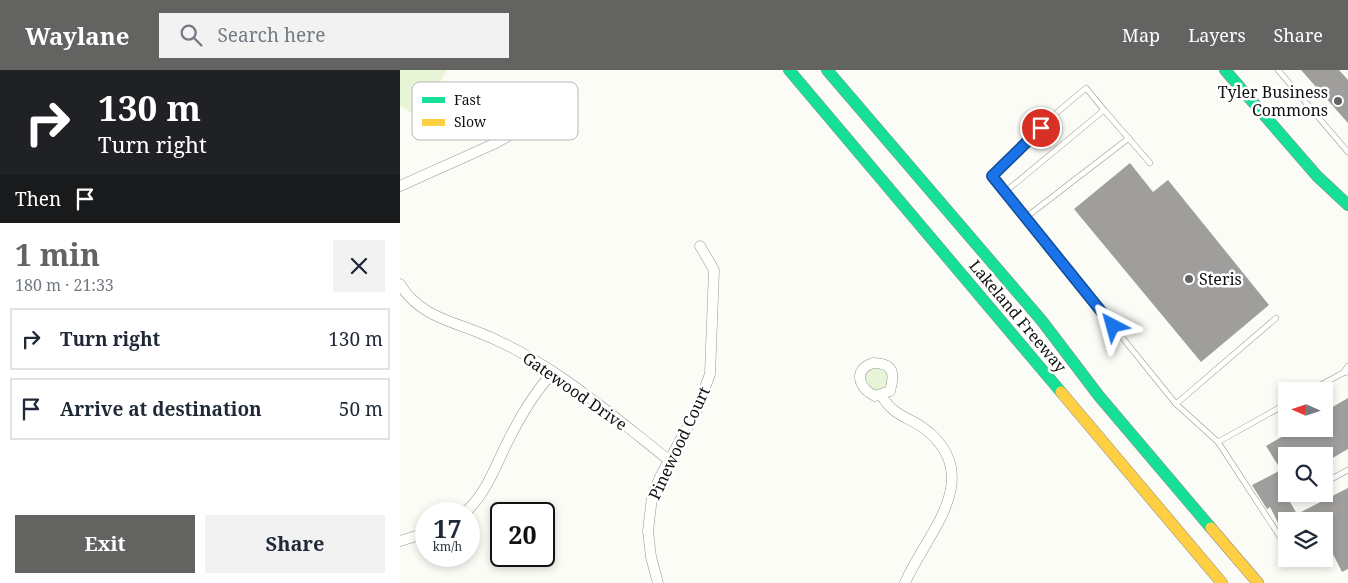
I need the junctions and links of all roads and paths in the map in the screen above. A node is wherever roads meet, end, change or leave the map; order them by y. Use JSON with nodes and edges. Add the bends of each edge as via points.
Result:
{"nodes":[{"id":1,"x":789,"y":70,"type":"edge"},
{"id":2,"x":827,"y":70,"type":"edge"},
{"id":3,"x":1225,"y":70,"type":"edge"},
{"id":4,"x":1278,"y":70,"type":"edge"},
{"id":5,"x":1104,"y":110,"type":"junction"},
{"id":6,"x":1129,"y":138,"type":"junction"},
{"id":7,"x":501,"y":140,"type":"edge"},
{"id":8,"x":1348,"y":152,"type":"edge"},
{"id":9,"x":1150,"y":163,"type":"dead end"},
{"id":10,"x":400,"y":186,"type":"edge"},
{"id":11,"x":1005,"y":192,"type":"junction"},
{"id":12,"x":1348,"y":205,"type":"edge"},
{"id":13,"x":1025,"y":218,"type":"junction"},
{"id":14,"x":700,"y":246,"type":"dead end"},
{"id":15,"x":400,"y":284,"type":"edge"},
{"id":16,"x":1276,"y":318,"type":"dead end"},
{"id":17,"x":1348,"y":366,"type":"edge"},
{"id":18,"x":553,"y":372,"type":"junction"},
{"id":19,"x":1345,"y":372,"type":"edge"},
{"id":20,"x":1326,"y":382,"type":"edge"},
{"id":21,"x":880,"y":395,"type":"dead end"},
{"id":22,"x":1176,"y":404,"type":"junction"},
{"id":23,"x":1278,"y":408,"type":"edge"},
{"id":24,"x":1218,"y":442,"type":"junction"},
{"id":25,"x":670,"y":461,"type":"junction"},
{"id":26,"x":1348,"y":470,"type":"edge"},
{"id":27,"x":1333,"y":479,"type":"edge"},
{"id":28,"x":474,"y":502,"type":"edge"},
{"id":29,"x":1278,"y":534,"type":"edge"},
{"id":30,"x":415,"y":536,"type":"edge"},
{"id":31,"x":400,"y":541,"type":"edge"},
{"id":32,"x":658,"y":583,"type":"edge"},
{"id":33,"x":905,"y":583,"type":"edge"},
{"id":34,"x":1222,"y":583,"type":"edge"},
{"id":35,"x":1258,"y":583,"type":"edge"}],
"edges":[{"from":1,"to":34,"type":"main road","name":"Lakeland Freeway"},
{"from":2,"to":35,"type":"main road","name":"Lakeland Freeway","via":[[1042,321],[1099,396]]},
{"from":3,"to":12,"type":"main road","via":[[1317,176]]},
{"from":4,"to":8,"type":"lane"},
{"from":5,"to":6,"type":"lane"},
{"from":5,"to":11,"type":"lane"},
{"from":5,"to":11,"type":"lane","via":[[1086,88],[992,176]]},
{"from":6,"to":9,"type":"lane"},
{"from":6,"to":13,"type":"lane"},
{"from":7,"to":10,"type":"street"},
{"from":11,"to":13,"type":"lane"},
{"from":13,"to":22,"type":"lane"},
{"from":14,"to":25,"type":"street","name":"Pinewood Court","via":[[714,270],[710,374],[696,412]]},
{"from":15,"to":18,"type":"street","name":"Gatewood Drive","via":[[413,301],[430,314],[518,350]]},
{"from":16,"to":22,"type":"lane"},
{"from":17,"to":19,"type":"lane"},
{"from":18,"to":25,"type":"street","name":"Gatewood Drive"},
{"from":18,"to":28,"type":"street","via":[[528,404],[486,486]]},
{"from":19,"to":20,"type":"lane"},
{"from":21,"to":33,"type":"street","via":[[896,413],[923,426],[946,452],[950,463],[952,484],[947,506]]},
{"from":22,"to":24,"type":"lane"},
{"from":23,"to":24,"type":"lane"},
{"from":24,"to":29,"type":"lane"},
{"from":25,"to":32,"type":"street","name":"Pinewood Court","via":[[655,488],[648,523]]},
{"from":26,"to":27,"type":"lane"},
{"from":30,"to":31,"type":"street"}]}
